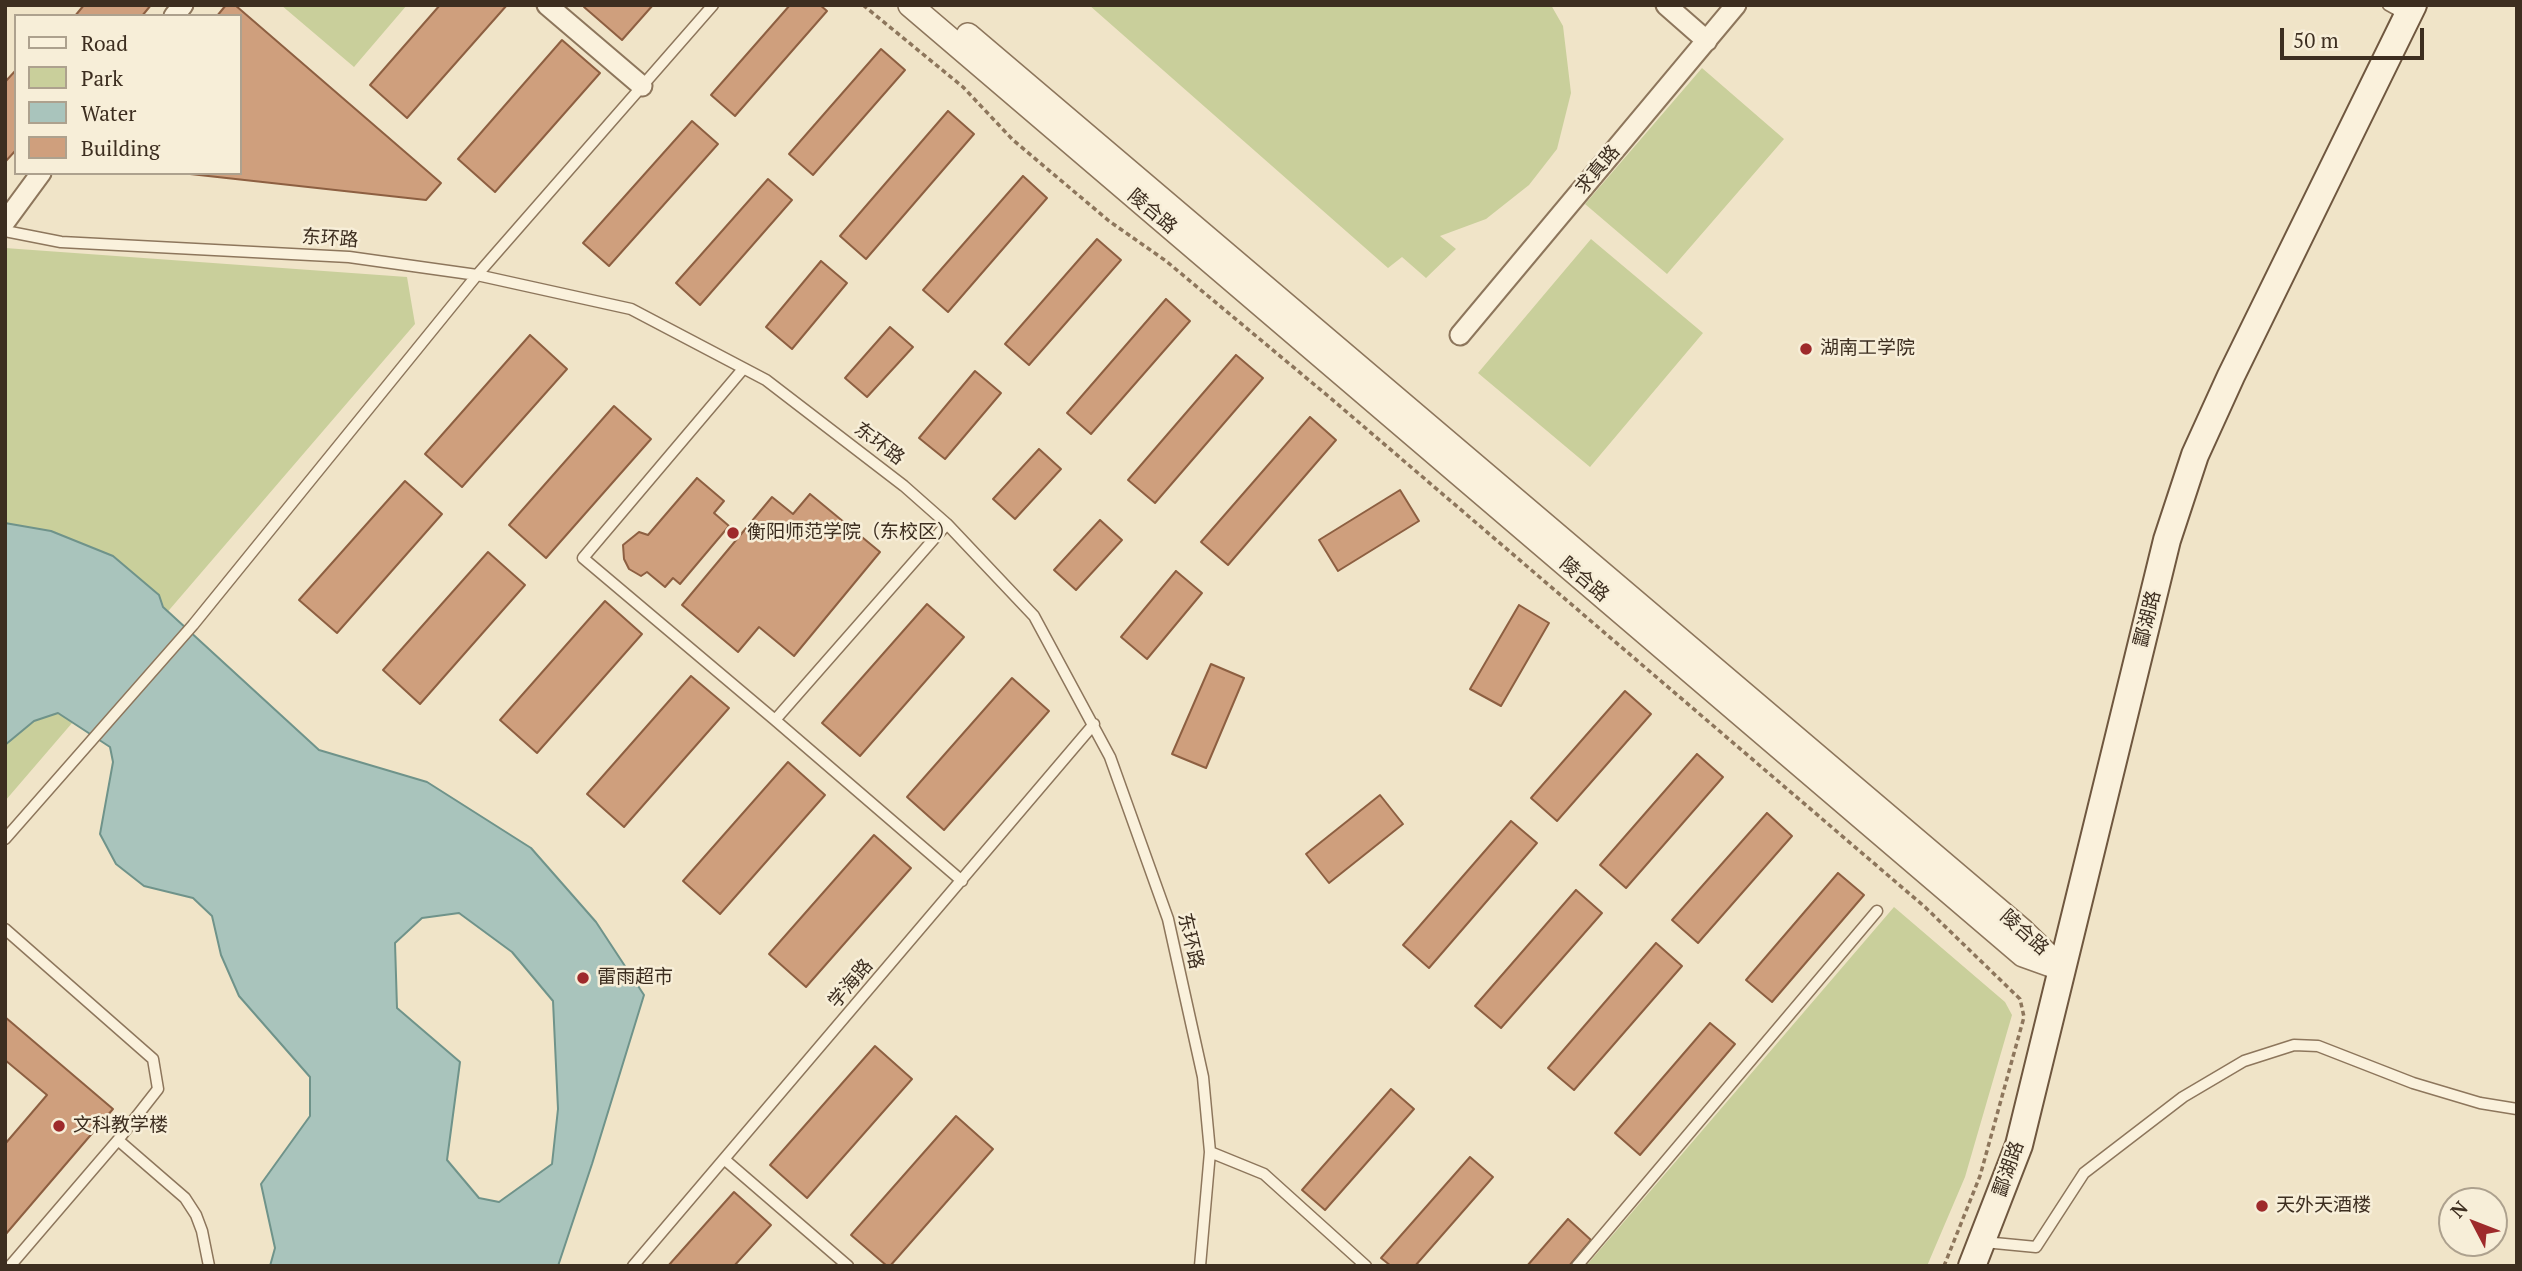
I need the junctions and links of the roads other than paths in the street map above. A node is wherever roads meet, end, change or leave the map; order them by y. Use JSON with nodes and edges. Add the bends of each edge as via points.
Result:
{"nodes":[{"id":1,"x":547,"y":5,"type":"edge"},
{"id":2,"x":713,"y":5,"type":"edge"},
{"id":3,"x":910,"y":5,"type":"edge"},
{"id":4,"x":934,"y":5,"type":"edge"},
{"id":5,"x":1666,"y":5,"type":"edge"},
{"id":6,"x":1736,"y":5,"type":"edge"},
{"id":7,"x":2403,"y":9,"type":"edge"},
{"id":8,"x":1707,"y":41,"type":"junction"},
{"id":9,"x":642,"y":86,"type":"junction"},
{"id":10,"x":40,"y":175,"type":"edge"},
{"id":11,"x":5,"y":222,"type":"edge"},
{"id":12,"x":5,"y":231,"type":"edge"},
{"id":13,"x":477,"y":275,"type":"junction"},
{"id":14,"x":1460,"y":335,"type":"dead end"},
{"id":15,"x":743,"y":369,"type":"junction"},
{"id":16,"x":947,"y":524,"type":"junction"},
{"id":17,"x":775,"y":720,"type":"junction"},
{"id":18,"x":1094,"y":724,"type":"junction"},
{"id":19,"x":5,"y":839,"type":"edge"},
{"id":20,"x":961,"y":881,"type":"junction"},
{"id":21,"x":1877,"y":911,"type":"dead end"},
{"id":22,"x":5,"y":929,"type":"edge"},
{"id":23,"x":2062,"y":969,"type":"junction"},
{"id":24,"x":2517,"y":1109,"type":"edge"},
{"id":25,"x":118,"y":1140,"type":"junction"},
{"id":26,"x":1210,"y":1152,"type":"junction"},
{"id":27,"x":724,"y":1159,"type":"junction"},
{"id":28,"x":1983,"y":1242,"type":"junction"},
{"id":29,"x":10,"y":1266,"type":"edge"},
{"id":30,"x":209,"y":1266,"type":"edge"},
{"id":31,"x":633,"y":1266,"type":"edge"},
{"id":32,"x":848,"y":1266,"type":"edge"},
{"id":33,"x":1200,"y":1266,"type":"edge"},
{"id":34,"x":1366,"y":1266,"type":"edge"},
{"id":35,"x":1577,"y":1266,"type":"edge"},
{"id":36,"x":1972,"y":1266,"type":"edge"}],
"edges":[{"from":1,"to":9,"type":"street"},
{"from":2,"to":9,"type":"lane"},
{"from":3,"to":23,"type":"street","name":"陵合路","via":[[2023,954]]},
{"from":4,"to":23,"type":"street","name":"陵合路","via":[[2002,913]]},
{"from":5,"to":8,"type":"street"},
{"from":6,"to":8,"type":"street","name":"求真路"},
{"from":7,"to":23,"type":"main road","name":"酃湖路","via":[[2195,454],[2167,540]]},
{"from":8,"to":14,"type":"street","name":"求真路"},
{"from":9,"to":13,"type":"lane"},
{"from":10,"to":11,"type":"street"},
{"from":12,"to":13,"type":"lane","name":"东环路","via":[[61,242],[349,257]]},
{"from":13,"to":15,"type":"lane","name":"东环路","via":[[631,309]]},
{"from":13,"to":19,"type":"lane","via":[[192,625]]},
{"from":15,"to":16,"type":"lane","name":"东环路","via":[[766,380]]},
{"from":15,"to":17,"type":"lane","via":[[583,558]]},
{"from":16,"to":17,"type":"lane"},
{"from":16,"to":18,"type":"lane","name":"东环路","via":[[1034,616]]},
{"from":17,"to":20,"type":"lane"},
{"from":18,"to":20,"type":"lane","name":"学海路"},
{"from":18,"to":26,"type":"lane","name":"东环路","via":[[1168,919],[1203,1077]]},
{"from":20,"to":27,"type":"lane","name":"学海路"},
{"from":21,"to":35,"type":"lane"},
{"from":22,"to":25,"type":"lane","via":[[153,1059],[158,1089]]},
{"from":23,"to":28,"type":"main road","name":"酃湖路","via":[[2019,1145]]},
{"from":24,"to":28,"type":"lane","via":[[2413,1083],[2318,1046],[2294,1045],[2244,1061],[2183,1097],[2084,1173],[2036,1247]]},
{"from":25,"to":29,"type":"lane"},
{"from":25,"to":30,"type":"lane","via":[[185,1198],[196,1215]]},
{"from":26,"to":33,"type":"lane","name":"东环路"},
{"from":26,"to":34,"type":"lane","via":[[1264,1174]]},
{"from":27,"to":31,"type":"lane","name":"学海路"},
{"from":27,"to":32,"type":"lane"},
{"from":28,"to":36,"type":"main road","name":"酃湖路"}]}
